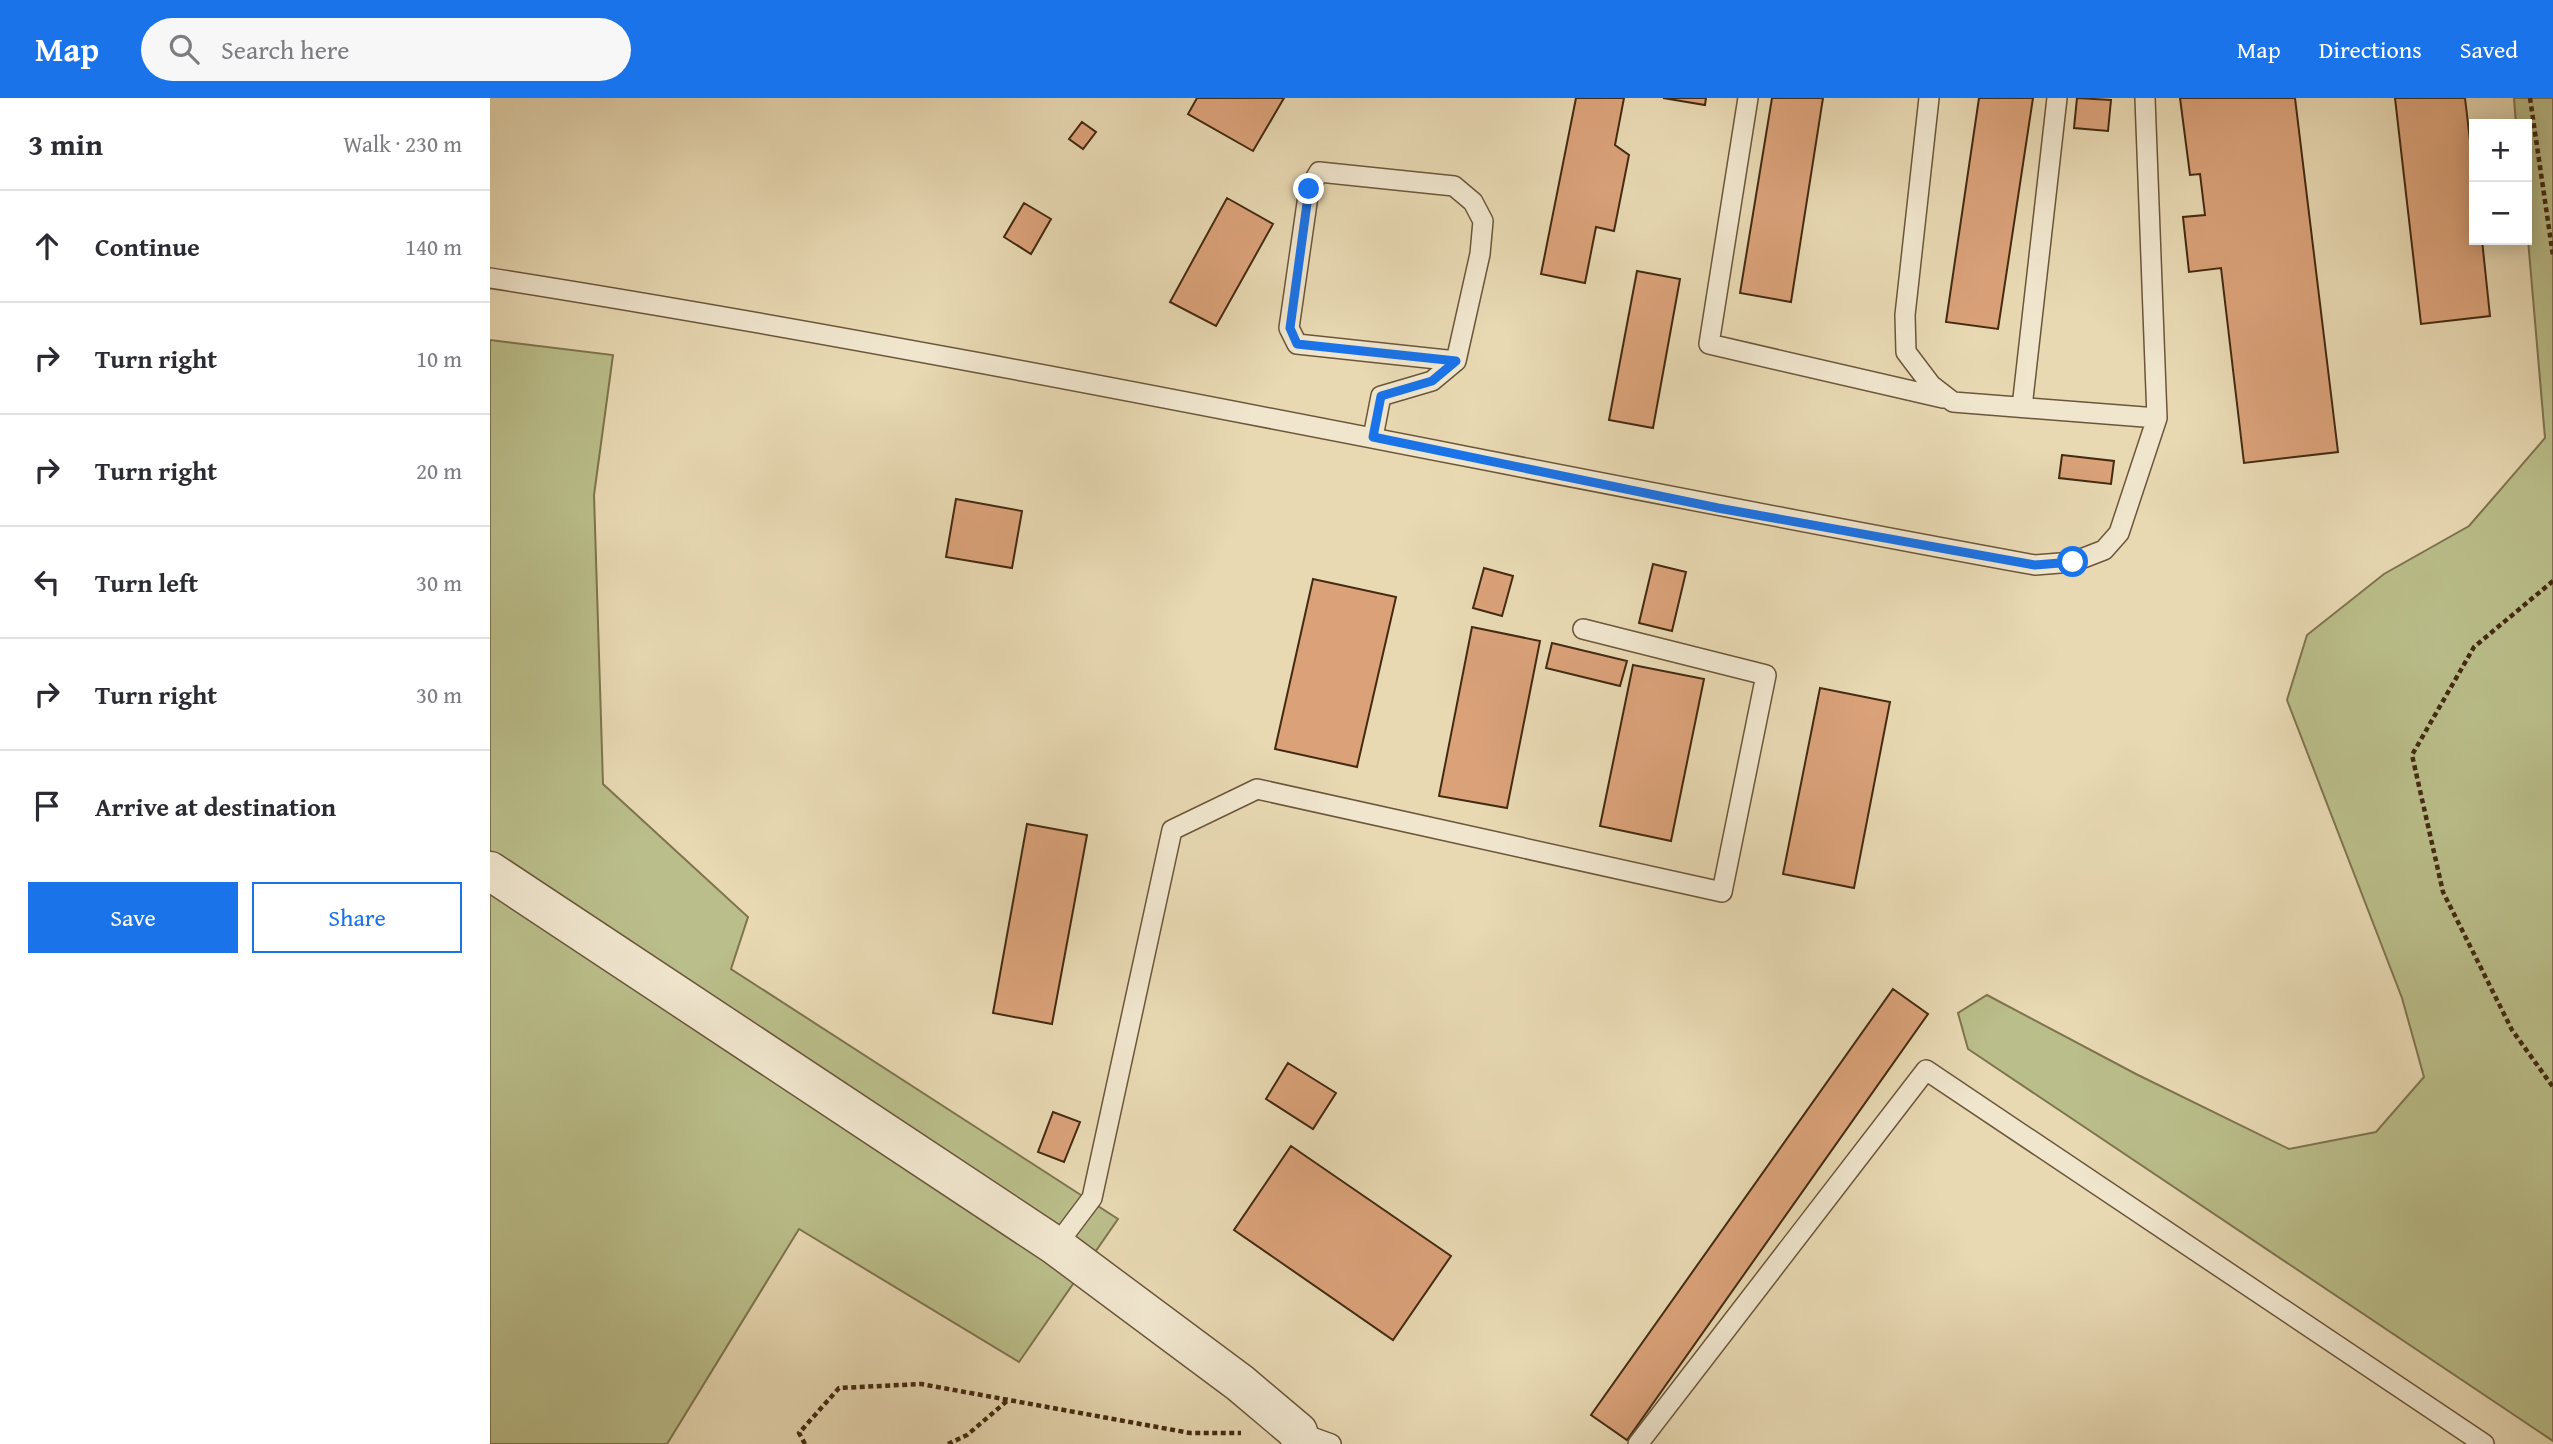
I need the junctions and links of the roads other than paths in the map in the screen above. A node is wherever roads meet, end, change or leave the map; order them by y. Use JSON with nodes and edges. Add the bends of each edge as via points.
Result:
{"nodes":[{"id":1,"x":1748,"y":98,"type":"edge"},
{"id":2,"x":1929,"y":98,"type":"edge"},
{"id":3,"x":2057,"y":98,"type":"edge"},
{"id":4,"x":2145,"y":98,"type":"edge"},
{"id":5,"x":490,"y":278,"type":"edge"},
{"id":6,"x":1456,"y":361,"type":"junction"},
{"id":7,"x":1949,"y":399,"type":"junction"},
{"id":8,"x":2022,"y":407,"type":"junction"},
{"id":9,"x":2157,"y":418,"type":"junction"},
{"id":10,"x":1373,"y":437,"type":"junction"},
{"id":11,"x":1583,"y":629,"type":"dead end"},
{"id":12,"x":490,"y":871,"type":"edge"},
{"id":13,"x":1056,"y":1246,"type":"junction"},
{"id":14,"x":1310,"y":1440,"type":"edge"},
{"id":15,"x":1638,"y":1444,"type":"edge"},
{"id":16,"x":2484,"y":1444,"type":"edge"}],
"edges":[{"from":1,"to":7,"type":"lane","via":[[1709,344]]},
{"from":2,"to":7,"type":"lane","via":[[1905,315],[1906,352]]},
{"from":3,"to":8,"type":"lane"},
{"from":4,"to":9,"type":"lane"},
{"from":5,"to":10,"type":"lane","via":[[732,317]]},
{"from":6,"to":6,"type":"lane","via":[[1480,254],[1483,221],[1473,202],[1454,186],[1319,172],[1309,189],[1290,328],[1297,344]]},
{"from":6,"to":10,"type":"lane","via":[[1432,381],[1381,396]]},
{"from":7,"to":8,"type":"lane"},
{"from":8,"to":9,"type":"lane"},
{"from":9,"to":10,"type":"lane","via":[[2119,533],[2104,550],[2073,562],[2035,565],[1718,508]]},
{"from":11,"to":13,"type":"lane","via":[[1766,675],[1722,892],[1257,789],[1172,830],[1092,1198]]},
{"from":12,"to":13,"type":"street"},
{"from":13,"to":14,"type":"street"},
{"from":15,"to":16,"type":"lane","via":[[1926,1070]]}]}
